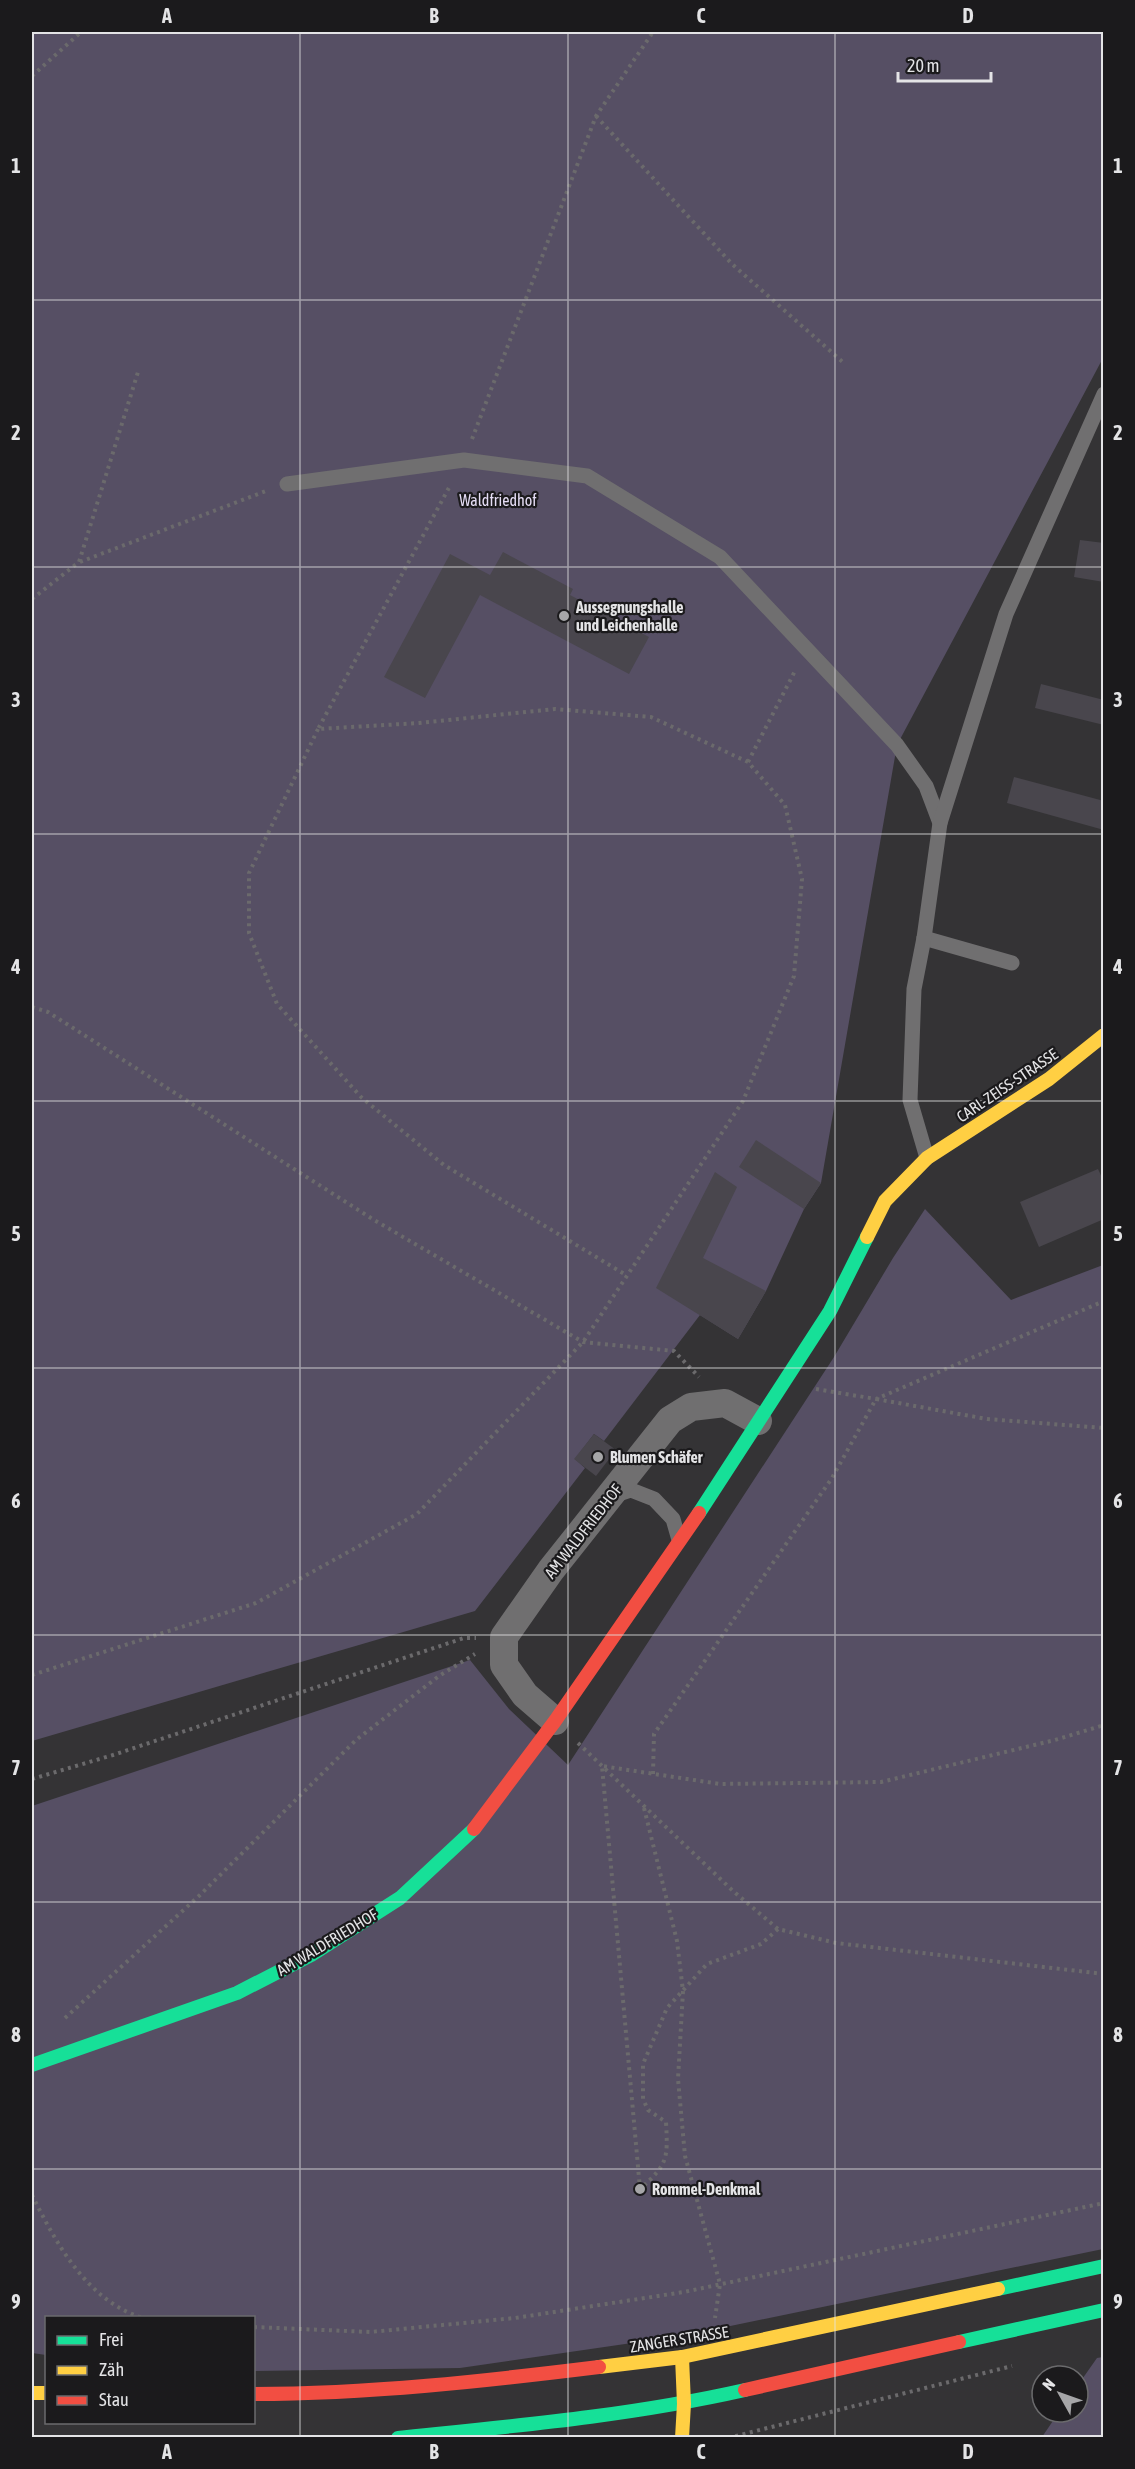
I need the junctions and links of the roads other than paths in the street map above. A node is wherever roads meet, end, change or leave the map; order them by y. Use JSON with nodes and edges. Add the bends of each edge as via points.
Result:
{"nodes":[{"id":1,"x":1104,"y":394,"type":"edge"},
{"id":2,"x":287,"y":484,"type":"road end"},
{"id":3,"x":940,"y":823,"type":"junction"},
{"id":4,"x":924,"y":938,"type":"junction"},
{"id":5,"x":1012,"y":963,"type":"dead end"},
{"id":6,"x":1104,"y":1035,"type":"edge"},
{"id":7,"x":927,"y":1158,"type":"junction"},
{"id":8,"x":758,"y":1421,"type":"junction"},
{"id":9,"x":610,"y":1497,"type":"junction"},
{"id":10,"x":680,"y":1543,"type":"junction"},
{"id":11,"x":555,"y":1721,"type":"junction"},
{"id":12,"x":32,"y":2065,"type":"edge"},
{"id":13,"x":1104,"y":2266,"type":"edge"},
{"id":14,"x":1104,"y":2310,"type":"edge"},
{"id":15,"x":682,"y":2357,"type":"junction"},
{"id":16,"x":255,"y":2394,"type":"edge"},
{"id":17,"x":684,"y":2404,"type":"junction"},
{"id":18,"x":398,"y":2438,"type":"edge"},
{"id":19,"x":682,"y":2438,"type":"edge"}],
"edges":[{"from":1,"to":3,"type":"lane","via":[[1006,614]]},
{"from":2,"to":3,"type":"lane","via":[[464,460],[587,476],[720,557],[897,745],[926,786]]},
{"from":3,"to":4,"type":"lane"},
{"from":4,"to":5,"type":"lane"},
{"from":4,"to":7,"type":"lane","via":[[914,989],[910,1101]]},
{"from":6,"to":7,"type":"street","name":"CARL-ZEISS-STRASSE","via":[[1049,1080]]},
{"from":7,"to":8,"type":"street","name":"AM WALDFRIEDHOF","via":[[885,1201],[830,1311]]},
{"from":8,"to":9,"type":"street","name":"AM WALDFRIEDHOF","via":[[725,1403],[691,1407],[669,1420]]},
{"from":8,"to":10,"type":"street","name":"AM WALDFRIEDHOF"},
{"from":9,"to":10,"type":"lane","via":[[631,1490],[654,1499],[673,1519]]},
{"from":9,"to":11,"type":"street","name":"AM WALDFRIEDHOF","via":[[504,1637],[504,1665],[525,1695]]},
{"from":10,"to":11,"type":"street","name":"AM WALDFRIEDHOF"},
{"from":11,"to":12,"type":"street","name":"AM WALDFRIEDHOF","via":[[475,1828],[400,1898],[311,1955],[237,1993]]},
{"from":13,"to":15,"type":"street","name":"ZANGER STRASSE"},
{"from":14,"to":17,"type":"street"},
{"from":15,"to":16,"type":"street","name":"ZANGER STRASSE","via":[[485,2381]]},
{"from":15,"to":17,"type":"street"},
{"from":17,"to":18,"type":"street","via":[[617,2415]]},
{"from":17,"to":19,"type":"street"}]}
